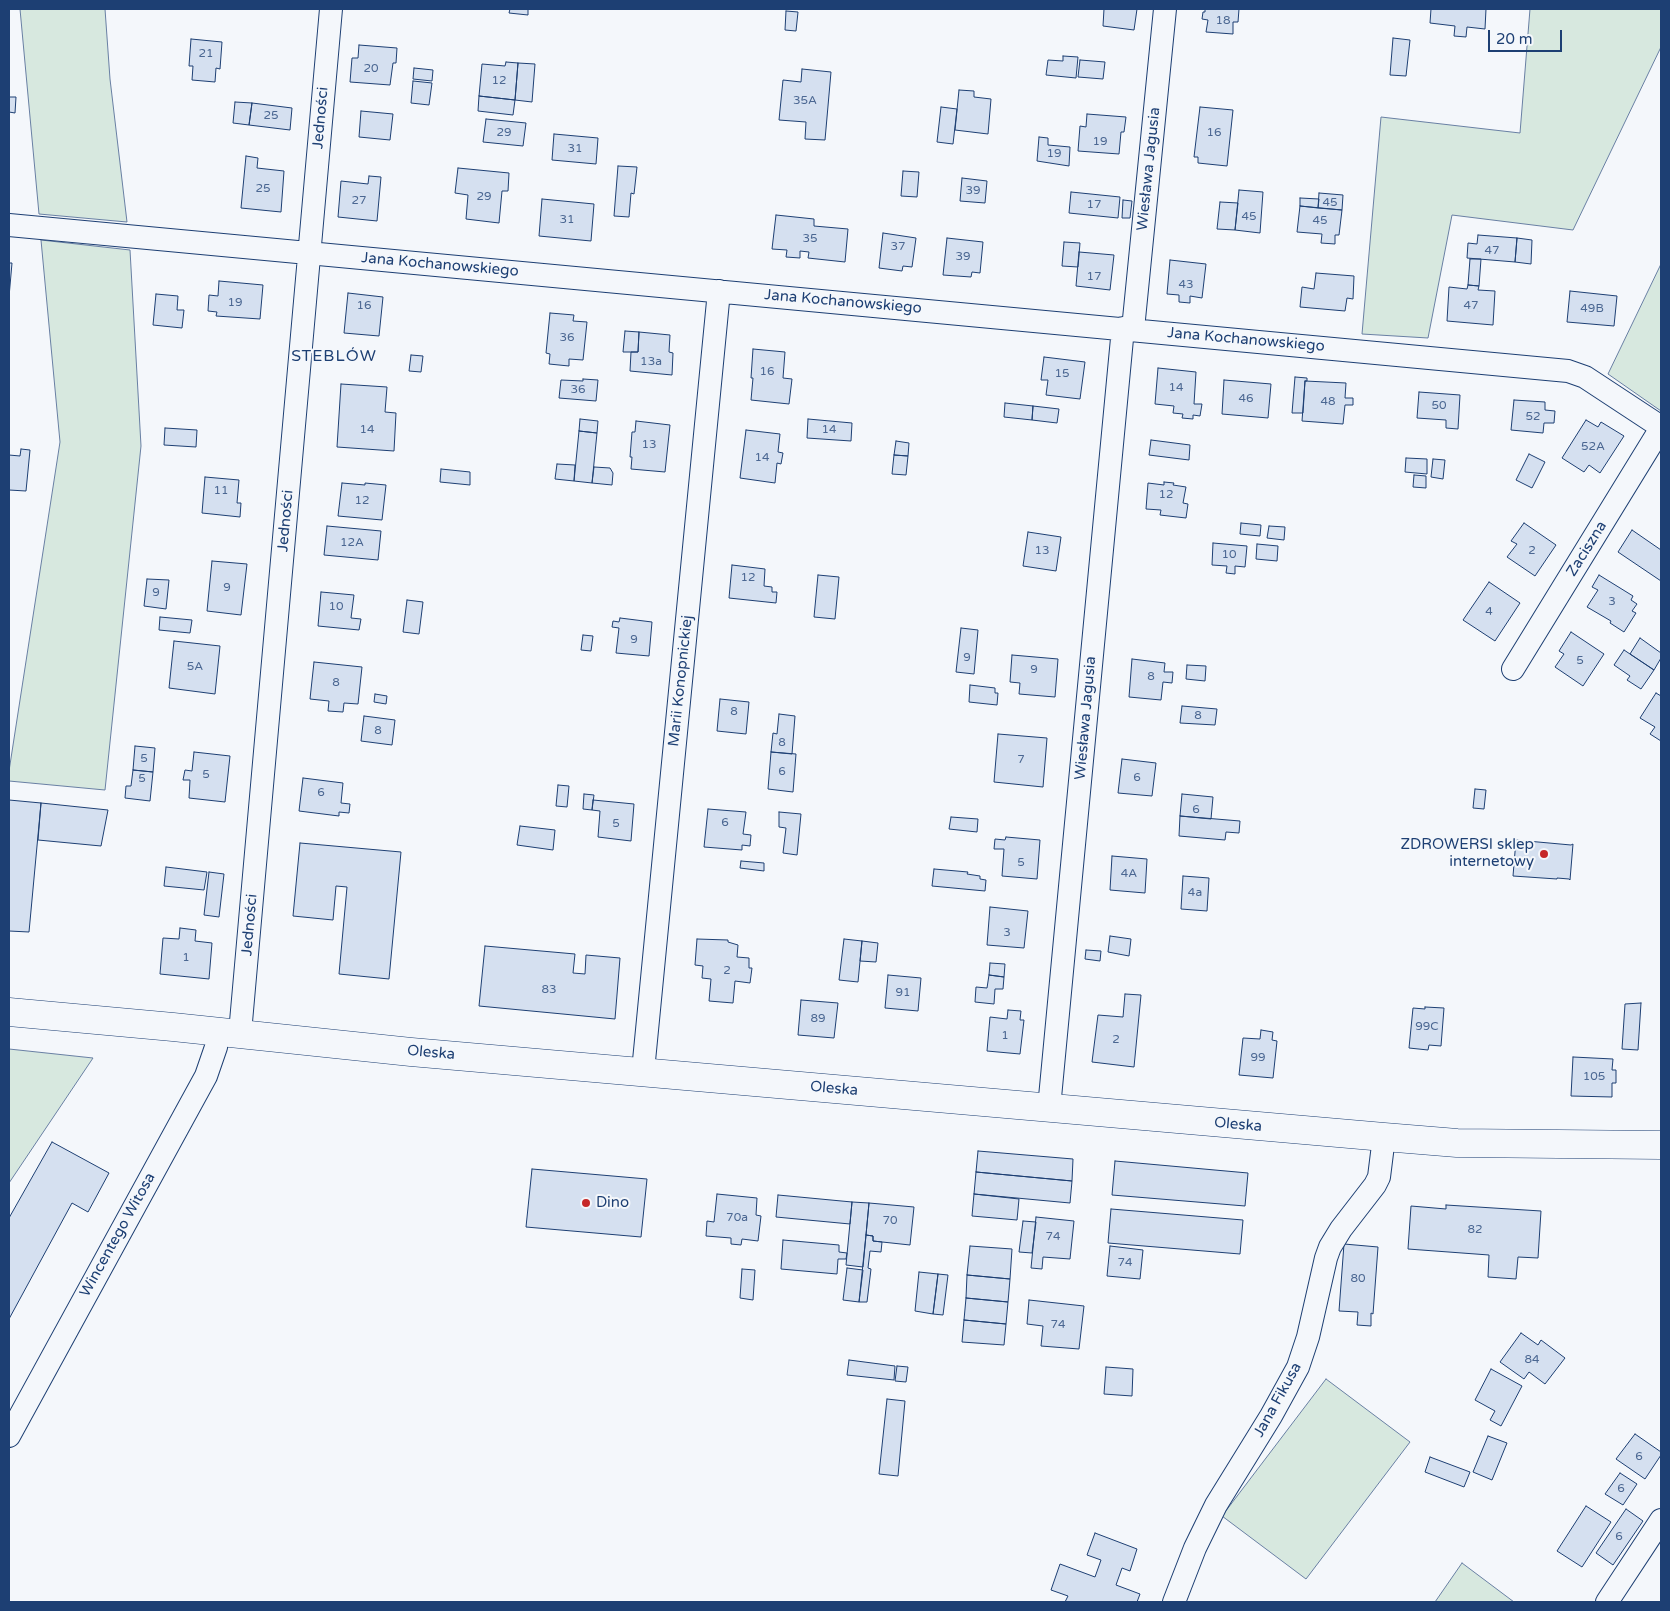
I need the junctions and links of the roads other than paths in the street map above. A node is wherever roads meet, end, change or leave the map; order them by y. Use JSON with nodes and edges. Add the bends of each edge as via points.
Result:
{"nodes":[{"id":1,"x":331,"y":9,"type":"edge"},
{"id":2,"x":1165,"y":9,"type":"edge"},
{"id":3,"x":9,"y":225,"type":"edge"},
{"id":4,"x":309,"y":253,"type":"junction"},
{"id":5,"x":719,"y":291,"type":"junction"},
{"id":6,"x":1128,"y":329,"type":"junction"},
{"id":7,"x":1661,"y":428,"type":"edge"},
{"id":8,"x":1513,"y":669,"type":"dead end"},
{"id":9,"x":9,"y":1012,"type":"edge"},
{"id":10,"x":230,"y":1032,"type":"junction"},
{"id":11,"x":643,"y":1071,"type":"junction"},
{"id":12,"x":1049,"y":1108,"type":"junction"},
{"id":13,"x":1384,"y":1137,"type":"junction"},
{"id":14,"x":1661,"y":1145,"type":"edge"},
{"id":15,"x":9,"y":1436,"type":"edge"},
{"id":16,"x":1661,"y":1520,"type":"edge"},
{"id":17,"x":1174,"y":1602,"type":"edge"},
{"id":18,"x":1607,"y":1602,"type":"edge"}],
"edges":[{"from":1,"to":4,"type":"street","name":"Jedności"},
{"from":2,"to":6,"type":"street","name":"Wiesława Jagusia"},
{"from":3,"to":4,"type":"street","name":"Jana Kochanowskiego"},
{"from":4,"to":5,"type":"street","name":"Jana Kochanowskiego"},
{"from":4,"to":10,"type":"street","name":"Jedności"},
{"from":5,"to":6,"type":"street","name":"Jana Kochanowskiego"},
{"from":5,"to":11,"type":"street","name":"Marii Konopnickiej"},
{"from":6,"to":7,"type":"street","name":"Jana Kochanowskiego","via":[[1568,371],[1585,377]]},
{"from":6,"to":12,"type":"street","name":"Wiesława Jagusia"},
{"from":7,"to":8,"type":"street","name":"Zaciszna"},
{"from":9,"to":10,"type":"street","name":"Oleska"},
{"from":10,"to":11,"type":"street","name":"Oleska","via":[[411,1052]]},
{"from":10,"to":15,"type":"street","name":"Wincentego Witosa","via":[[216,1047],[206,1076]]},
{"from":11,"to":12,"type":"street","name":"Oleska"},
{"from":12,"to":13,"type":"street","name":"Oleska"},
{"from":13,"to":14,"type":"street","name":"Oleska","via":[[1457,1143]]},
{"from":13,"to":17,"type":"street","name":"Jana Fikusa","via":[[1379,1177],[1330,1247],[1298,1367],[1216,1505]]},
{"from":16,"to":18,"type":"street"}]}
